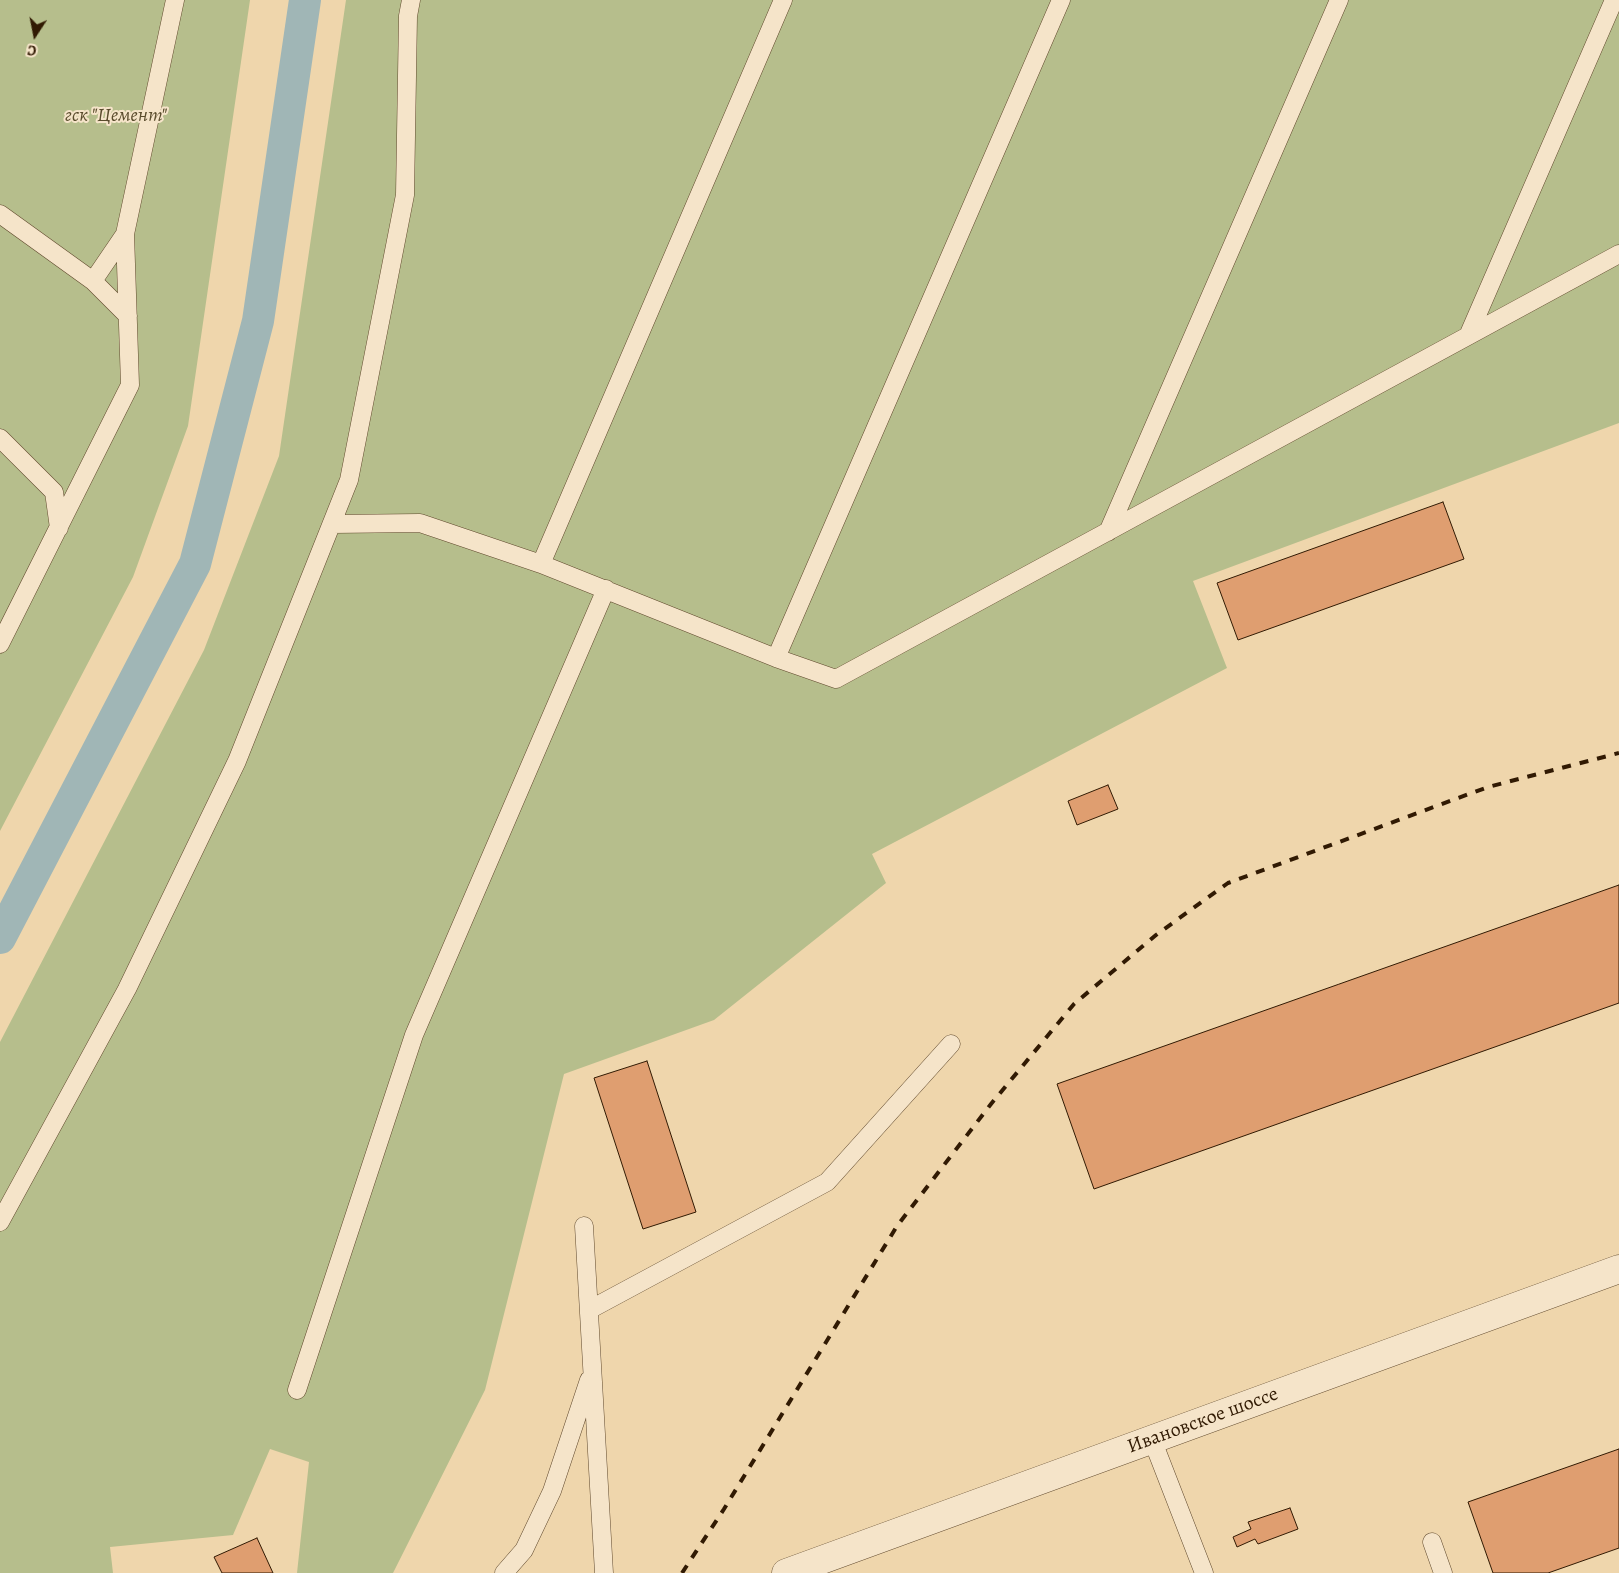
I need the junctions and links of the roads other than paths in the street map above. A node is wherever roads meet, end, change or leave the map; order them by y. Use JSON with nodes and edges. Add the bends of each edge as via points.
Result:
{"nodes":[{"id":1,"x":175,"y":0,"type":"edge"},
{"id":2,"x":411,"y":0,"type":"edge"},
{"id":3,"x":782,"y":0,"type":"edge"},
{"id":4,"x":1061,"y":0,"type":"edge"},
{"id":5,"x":1339,"y":0,"type":"edge"},
{"id":6,"x":1614,"y":0,"type":"edge"},
{"id":7,"x":0,"y":214,"type":"edge"},
{"id":8,"x":124,"y":234,"type":"junction"},
{"id":9,"x":1619,"y":254,"type":"edge"},
{"id":10,"x":93,"y":281,"type":"junction"},
{"id":11,"x":128,"y":316,"type":"junction"},
{"id":12,"x":1468,"y":336,"type":"junction"},
{"id":13,"x":0,"y":438,"type":"edge"},
{"id":14,"x":332,"y":524,"type":"junction"},
{"id":15,"x":59,"y":528,"type":"junction"},
{"id":16,"x":1108,"y":532,"type":"junction"},
{"id":17,"x":541,"y":564,"type":"junction"},
{"id":18,"x":606,"y":589,"type":"junction"},
{"id":19,"x":0,"y":644,"type":"edge"},
{"id":20,"x":776,"y":658,"type":"junction"},
{"id":21,"x":951,"y":1044,"type":"dead end"},
{"id":22,"x":0,"y":1222,"type":"edge"},
{"id":23,"x":584,"y":1226,"type":"dead end"},
{"id":24,"x":1619,"y":1269,"type":"edge"},
{"id":25,"x":589,"y":1310,"type":"junction"},
{"id":26,"x":592,"y":1370,"type":"junction"},
{"id":27,"x":297,"y":1390,"type":"dead end"},
{"id":28,"x":1152,"y":1439,"type":"junction"},
{"id":29,"x":1432,"y":1542,"type":"dead end"},
{"id":30,"x":504,"y":1573,"type":"edge"},
{"id":31,"x":604,"y":1573,"type":"edge"},
{"id":32,"x":786,"y":1573,"type":"edge"},
{"id":33,"x":1204,"y":1573,"type":"edge"},
{"id":34,"x":1443,"y":1573,"type":"edge"}],
"edges":[{"from":1,"to":8,"type":"lane"},
{"from":2,"to":14,"type":"lane","via":[[408,16],[405,194],[349,480]]},
{"from":3,"to":17,"type":"lane"},
{"from":4,"to":20,"type":"lane"},
{"from":5,"to":16,"type":"lane"},
{"from":6,"to":12,"type":"lane"},
{"from":7,"to":10,"type":"lane"},
{"from":8,"to":10,"type":"lane"},
{"from":8,"to":11,"type":"lane"},
{"from":9,"to":12,"type":"lane"},
{"from":10,"to":11,"type":"lane"},
{"from":11,"to":15,"type":"lane","via":[[130,385]]},
{"from":12,"to":16,"type":"lane"},
{"from":13,"to":15,"type":"lane","via":[[54,492]]},
{"from":14,"to":17,"type":"lane","via":[[420,523]]},
{"from":14,"to":22,"type":"lane","via":[[237,761],[127,990]]},
{"from":15,"to":19,"type":"lane"},
{"from":16,"to":20,"type":"lane","via":[[836,679]]},
{"from":17,"to":18,"type":"lane"},
{"from":18,"to":20,"type":"lane"},
{"from":18,"to":27,"type":"lane","via":[[414,1035]]},
{"from":21,"to":25,"type":"lane","via":[[827,1182]]},
{"from":23,"to":25,"type":"lane"},
{"from":24,"to":28,"type":"street","name":"Ивановское шоссе"},
{"from":25,"to":26,"type":"lane"},
{"from":26,"to":30,"type":"lane","via":[[552,1491],[524,1550]]},
{"from":26,"to":31,"type":"lane"},
{"from":28,"to":32,"type":"street","name":"Ивановское шоссе"},
{"from":28,"to":33,"type":"lane"},
{"from":29,"to":34,"type":"lane"}]}
